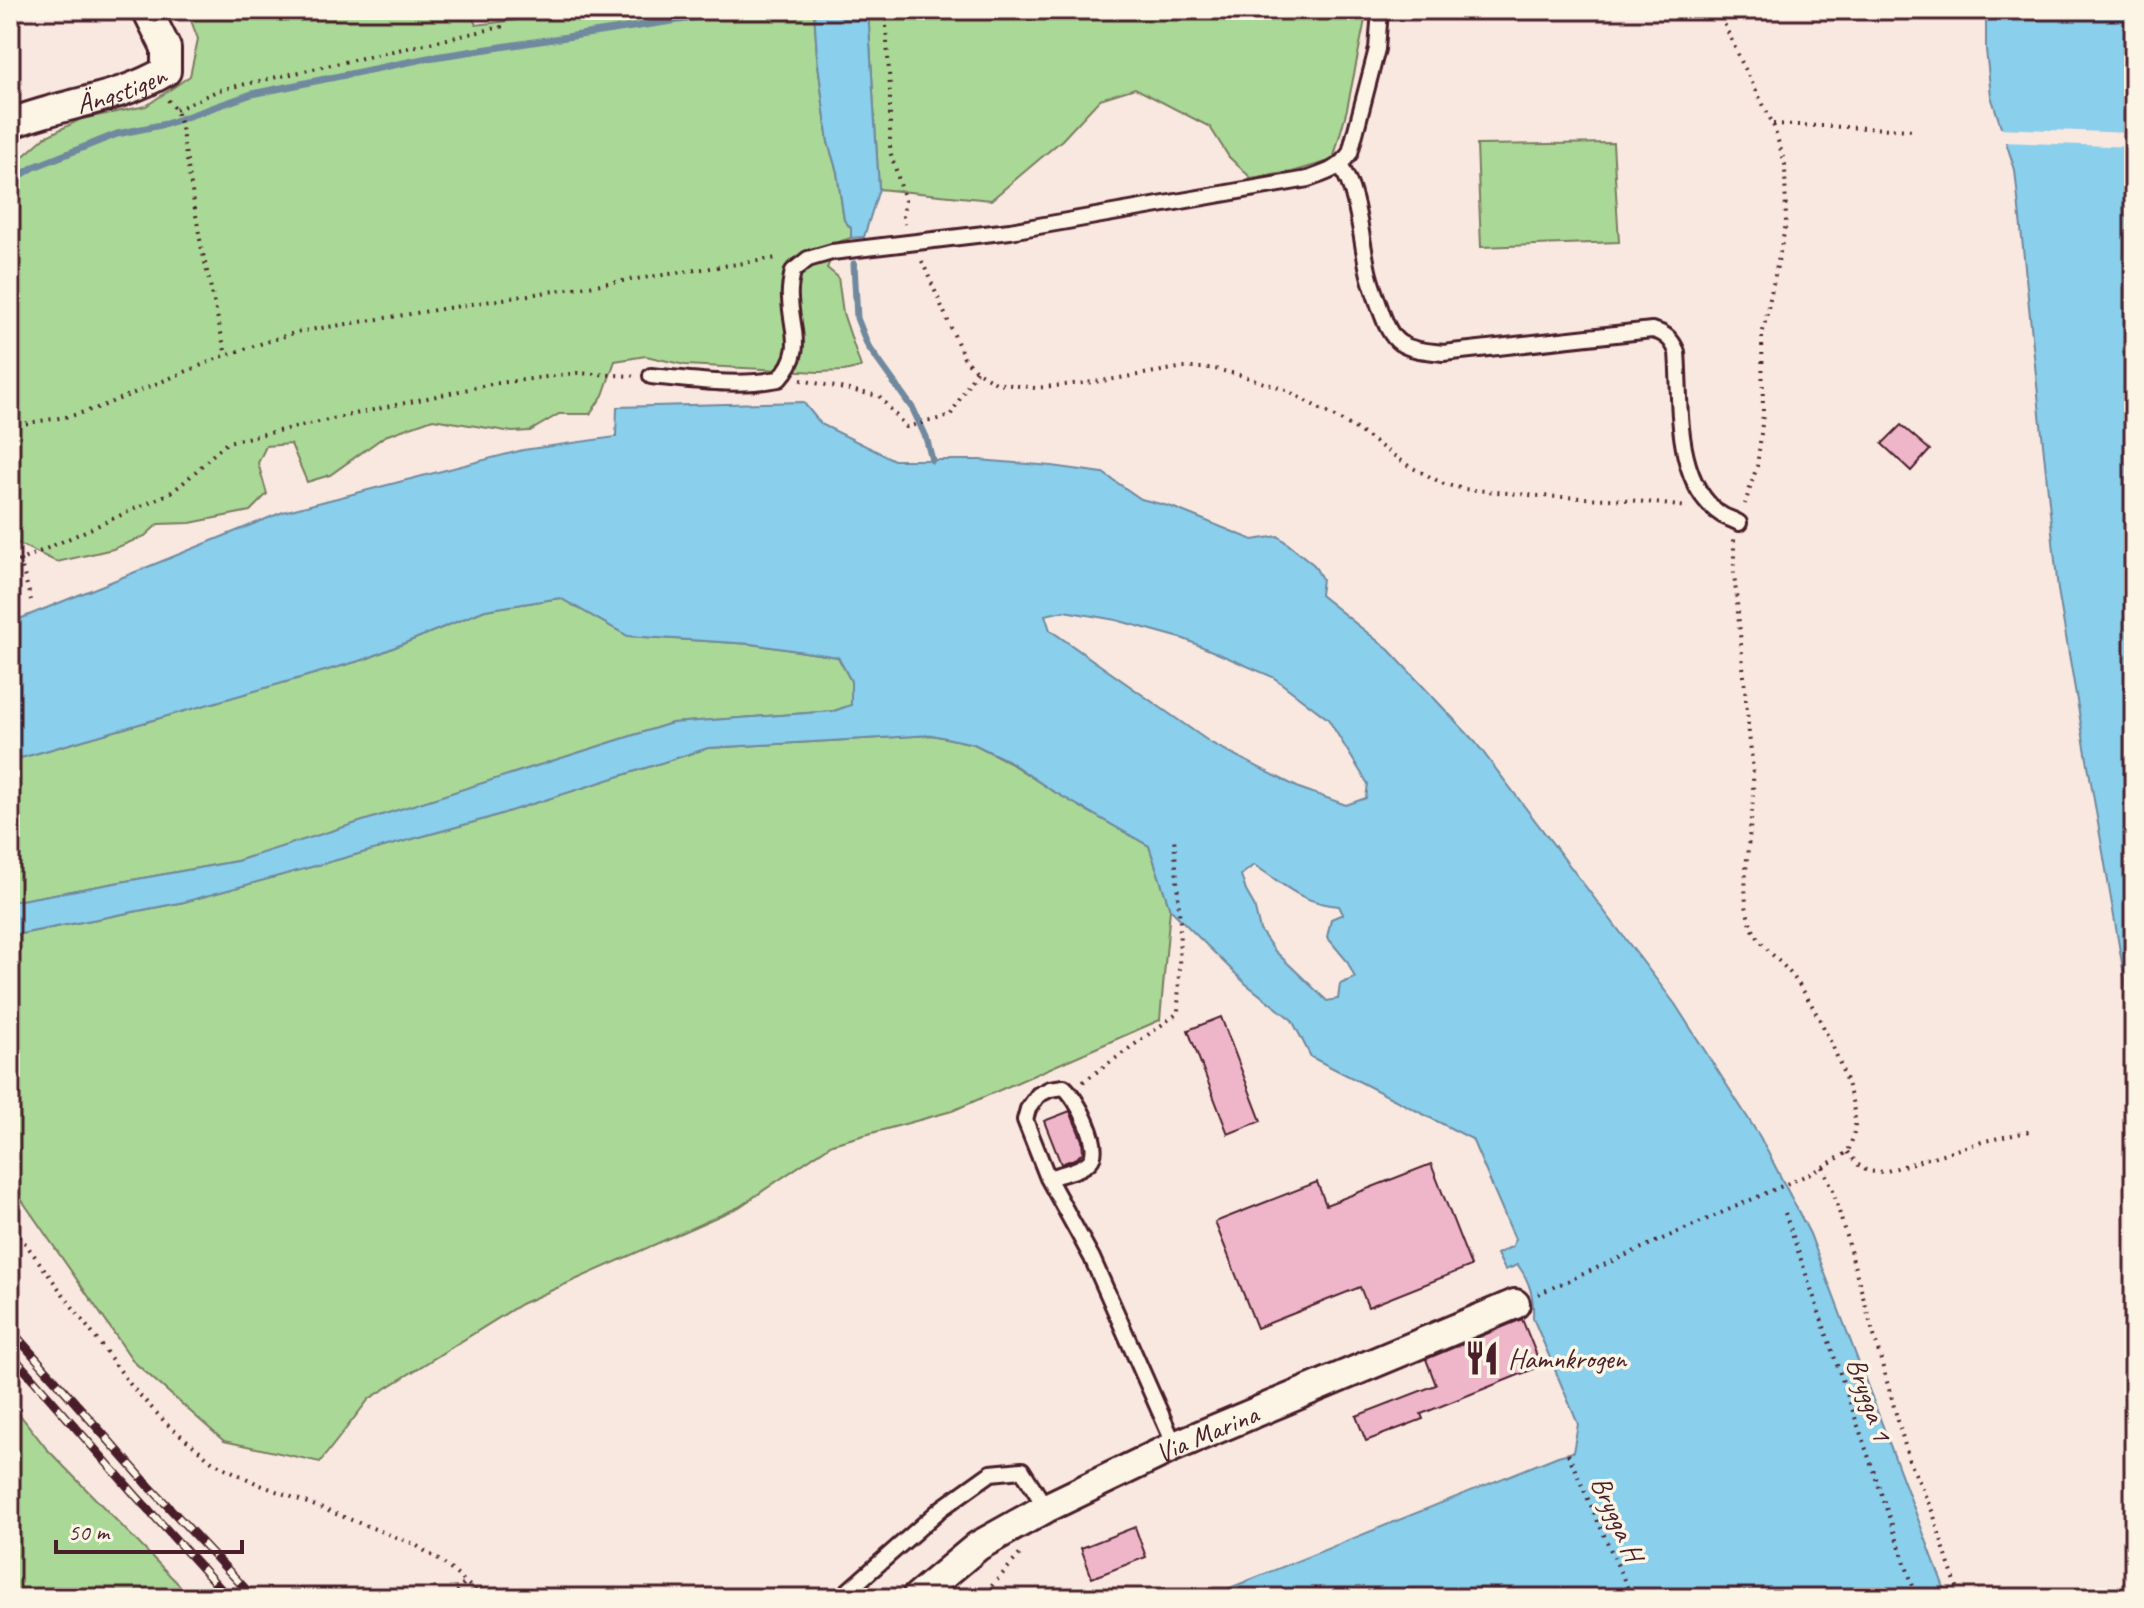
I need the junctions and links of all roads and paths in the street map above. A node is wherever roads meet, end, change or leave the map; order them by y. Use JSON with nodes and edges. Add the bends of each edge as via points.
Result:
{"nodes":[{"id":1,"x":147,"y":10,"type":"edge"},
{"id":2,"x":499,"y":10,"type":"edge"},
{"id":3,"x":885,"y":10,"type":"edge"},
{"id":4,"x":1380,"y":10,"type":"edge"},
{"id":5,"x":1718,"y":10,"type":"edge"},
{"id":6,"x":10,"y":124,"type":"edge"},
{"id":7,"x":1773,"y":124,"type":"junction"},
{"id":8,"x":1915,"y":130,"type":"dead end"},
{"id":9,"x":1340,"y":166,"type":"junction"},
{"id":10,"x":912,"y":242,"type":"junction"},
{"id":11,"x":802,"y":262,"type":"junction"},
{"id":12,"x":226,"y":355,"type":"junction"},
{"id":13,"x":786,"y":371,"type":"junction"},
{"id":14,"x":976,"y":371,"type":"junction"},
{"id":15,"x":651,"y":376,"type":"joint"},
{"id":16,"x":10,"y":426,"type":"edge"},
{"id":17,"x":1708,"y":501,"type":"junction"},
{"id":18,"x":1739,"y":523,"type":"junction"},
{"id":19,"x":20,"y":560,"type":"junction"},
{"id":20,"x":10,"y":565,"type":"edge"},
{"id":21,"x":31,"y":600,"type":"dead end"},
{"id":22,"x":1174,"y":837,"type":"dead end"},
{"id":23,"x":1070,"y":1092,"type":"junction"},
{"id":24,"x":2032,"y":1131,"type":"dead end"},
{"id":25,"x":1848,"y":1152,"type":"junction"},
{"id":26,"x":1823,"y":1167,"type":"junction"},
{"id":27,"x":1048,"y":1178,"type":"junction"},
{"id":28,"x":1785,"y":1213,"type":"dead end"},
{"id":29,"x":10,"y":1223,"type":"edge"},
{"id":30,"x":1515,"y":1304,"type":"joint"},
{"id":31,"x":1175,"y":1446,"type":"junction"},
{"id":32,"x":1568,"y":1454,"type":"dead end"},
{"id":33,"x":1046,"y":1508,"type":"junction"},
{"id":34,"x":466,"y":1581,"type":"junction"},
{"id":35,"x":1946,"y":1594,"type":"dead end"},
{"id":36,"x":924,"y":1595,"type":"edge"},
{"id":37,"x":452,"y":1598,"type":"edge"},
{"id":38,"x":484,"y":1598,"type":"edge"},
{"id":39,"x":840,"y":1598,"type":"edge"},
{"id":40,"x":1632,"y":1598,"type":"edge"},
{"id":41,"x":1917,"y":1598,"type":"edge"},
{"id":42,"x":1935,"y":1598,"type":"edge"},
{"id":43,"x":1961,"y":1598,"type":"edge"}],
"edges":[{"from":1,"to":6,"type":"street","name":"Ängstigen","via":[[166,48],[166,71],[136,86]]},
{"from":2,"to":12,"type":"path","via":[[501,27],[219,90],[177,113]]},
{"from":3,"to":10,"type":"path","via":[[890,151]]},
{"from":4,"to":9,"type":"lane","via":[[1377,49],[1350,153]]},
{"from":5,"to":7,"type":"path"},
{"from":7,"to":8,"type":"path"},
{"from":7,"to":18,"type":"path","via":[[1785,164],[1786,224],[1762,336],[1757,466]]},
{"from":9,"to":10,"type":"lane","via":[[1308,179],[1010,231]]},
{"from":9,"to":17,"type":"lane","via":[[1386,324],[1397,341],[1412,349],[1443,353],[1652,330],[1664,333],[1677,352],[1686,463]]},
{"from":10,"to":11,"type":"lane","via":[[832,252]]},
{"from":10,"to":14,"type":"path","via":[[964,358]]},
{"from":11,"to":12,"type":"path","via":[[794,256],[297,332]]},
{"from":11,"to":13,"type":"lane","via":[[793,271],[790,296],[796,343]]},
{"from":12,"to":16,"type":"path","via":[[100,407]]},
{"from":13,"to":14,"type":"path","via":[[799,379],[879,396],[906,427],[950,416]]},
{"from":13,"to":15,"type":"lane","via":[[779,379],[729,384]]},
{"from":14,"to":17,"type":"path","via":[[996,383],[1035,388],[1211,368],[1286,390],[1444,484],[1699,508]]},
{"from":15,"to":19,"type":"path","via":[[577,373],[491,384],[228,442],[170,493]]},
{"from":17,"to":18,"type":"lane"},
{"from":18,"to":25,"type":"path","via":[[1733,560],[1754,787],[1745,905],[1754,934],[1806,996],[1842,1070],[1854,1106]]},
{"from":19,"to":20,"type":"path"},
{"from":19,"to":21,"type":"path"},
{"from":22,"to":23,"type":"path","via":[[1180,924],[1178,1013]]},
{"from":23,"to":27,"type":"lane","via":[[1093,1141],[1092,1160]]},
{"from":23,"to":27,"type":"lane","via":[[1064,1087],[1038,1095],[1025,1120]]},
{"from":24,"to":25,"type":"path","via":[[1872,1173]]},
{"from":25,"to":26,"type":"path"},
{"from":26,"to":30,"type":"path"},
{"from":26,"to":43,"type":"path","via":[[1909,1460]]},
{"from":27,"to":31,"type":"lane","via":[[1092,1258]]},
{"from":28,"to":41,"type":"path","name":"Brygga 1"},
{"from":29,"to":34,"type":"path","via":[[133,1388],[213,1462],[414,1544]]},
{"from":30,"to":31,"type":"street","name":"Via Marina"},
{"from":31,"to":33,"type":"street","name":"Via Marina"},
{"from":32,"to":40,"type":"path","name":"Brygga H"},
{"from":33,"to":36,"type":"street","name":"Via Marina","via":[[978,1546]]},
{"from":33,"to":39,"type":"lane","via":[[1022,1470],[991,1473],[942,1508]]},
{"from":34,"to":37,"type":"path"},
{"from":34,"to":38,"type":"path"},
{"from":35,"to":42,"type":"path"}]}
